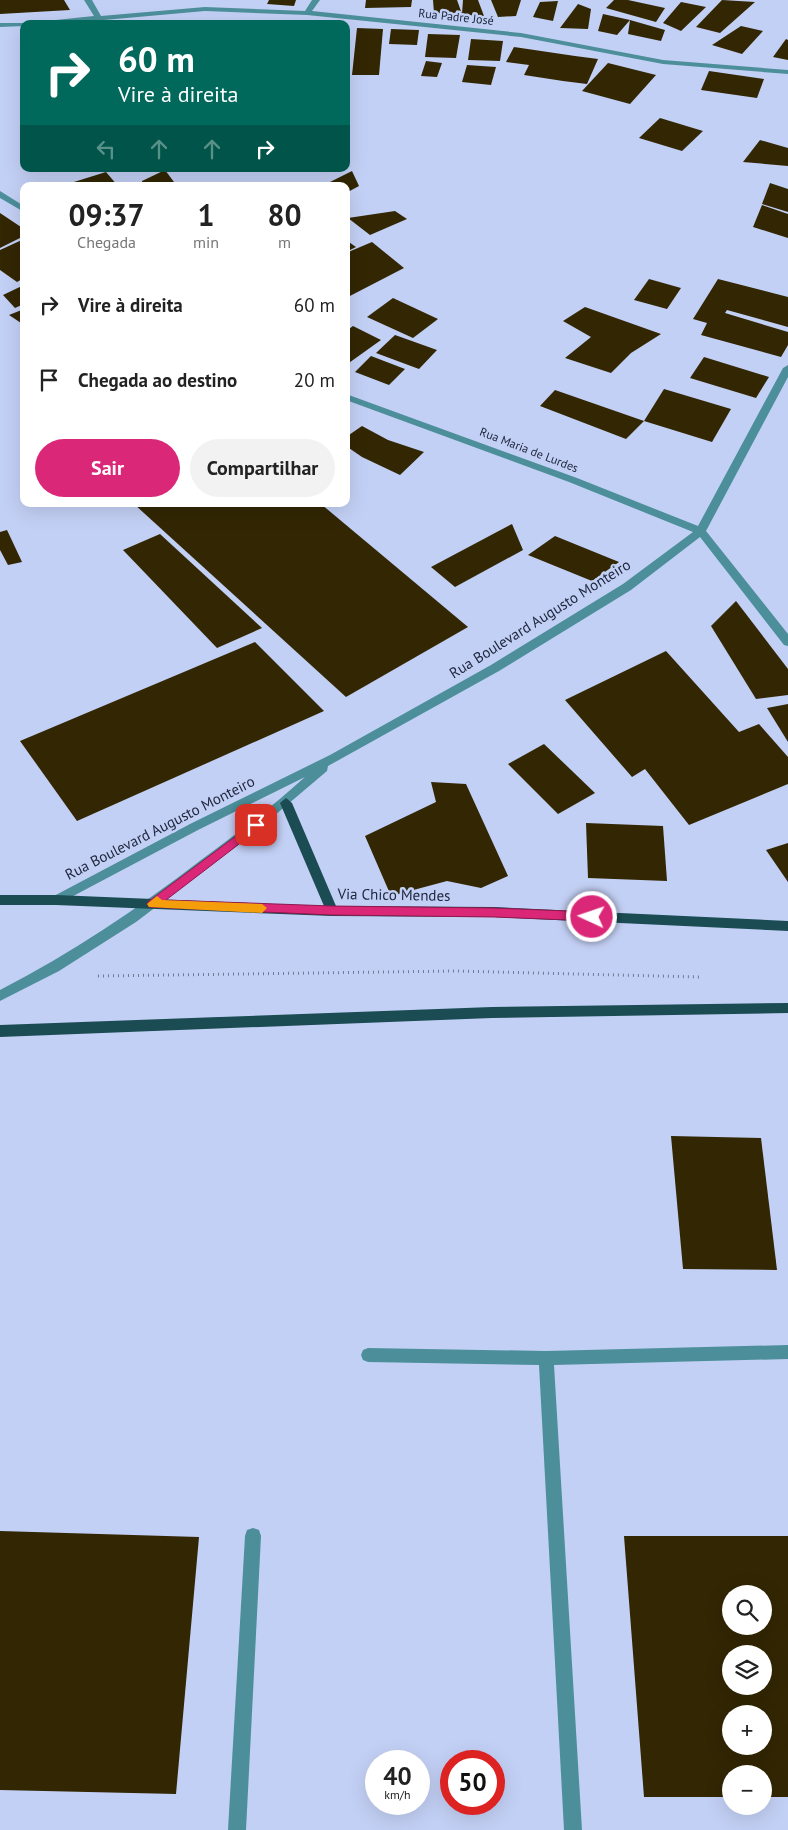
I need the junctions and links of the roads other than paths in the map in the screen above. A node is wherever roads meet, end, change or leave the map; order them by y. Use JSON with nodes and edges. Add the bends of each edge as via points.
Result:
{"nodes":[{"id":1,"x":88,"y":0,"type":"edge"},
{"id":2,"x":316,"y":0,"type":"edge"},
{"id":3,"x":307,"y":14,"type":"junction"},
{"id":4,"x":98,"y":17,"type":"junction"},
{"id":5,"x":69,"y":20,"type":"edge"},
{"id":6,"x":20,"y":24,"type":"edge"},
{"id":7,"x":0,"y":25,"type":"edge"},
{"id":8,"x":788,"y":72,"type":"edge"},
{"id":9,"x":0,"y":194,"type":"edge"},
{"id":10,"x":20,"y":207,"type":"edge"},
{"id":11,"x":788,"y":368,"type":"edge"},
{"id":12,"x":350,"y":398,"type":"edge"},
{"id":13,"x":700,"y":531,"type":"junction"},
{"id":14,"x":788,"y":642,"type":"edge"},
{"id":15,"x":334,"y":758,"type":"junction"},
{"id":16,"x":286,"y":803,"type":"junction"},
{"id":17,"x":0,"y":900,"type":"edge"},
{"id":18,"x":56,"y":900,"type":"junction"},
{"id":19,"x":153,"y":904,"type":"junction"},
{"id":20,"x":332,"y":911,"type":"junction"},
{"id":21,"x":788,"y":926,"type":"edge"},
{"id":22,"x":0,"y":996,"type":"edge"},
{"id":23,"x":788,"y":1008,"type":"edge"},
{"id":24,"x":0,"y":1031,"type":"edge"},
{"id":25,"x":788,"y":1352,"type":"edge"},
{"id":26,"x":368,"y":1356,"type":"dead end"},
{"id":27,"x":546,"y":1358,"type":"junction"},
{"id":28,"x":252,"y":1536,"type":"dead end"},
{"id":29,"x":237,"y":1830,"type":"edge"},
{"id":30,"x":573,"y":1830,"type":"edge"}],
"edges":[{"from":1,"to":4,"type":"street"},
{"from":2,"to":3,"type":"street"},
{"from":3,"to":4,"type":"street","name":"Rua Padre José","via":[[205,9]]},
{"from":3,"to":8,"type":"street","name":"Rua Padre José","via":[[522,35],[663,62]]},
{"from":4,"to":5,"type":"street","name":"Rua Padre José"},
{"from":6,"to":7,"type":"street"},
{"from":9,"to":10,"type":"street"},
{"from":11,"to":13,"type":"street","name":"Rua Boulevard Augusto Monteiro"},
{"from":12,"to":13,"type":"street","name":"Rua Maria de Lurdes"},
{"from":13,"to":14,"type":"street"},
{"from":13,"to":15,"type":"street","name":"Rua Boulevard Augusto Monteiro","via":[[627,587],[495,668]]},
{"from":15,"to":16,"type":"street","name":"Rua Boulevard Augusto Monteiro"},
{"from":15,"to":18,"type":"street","name":"Rua Boulevard Augusto Monteiro"},
{"from":16,"to":19,"type":"street","name":"Rua Boulevard Augusto Monteiro"},
{"from":16,"to":20,"type":"main road"},
{"from":17,"to":18,"type":"main road","name":"Via Chico Mendes"},
{"from":18,"to":19,"type":"main road","name":"Via Chico Mendes"},
{"from":19,"to":20,"type":"main road","name":"Via Chico Mendes"},
{"from":19,"to":22,"type":"street","name":"Rua Boulevard Augusto Monteiro","via":[[91,946]]},
{"from":20,"to":21,"type":"main road","name":"Via Chico Mendes","via":[[494,912]]},
{"from":23,"to":24,"type":"main road","via":[[485,1013]]},
{"from":25,"to":27,"type":"street"},
{"from":26,"to":27,"type":"street"},
{"from":27,"to":30,"type":"street"},
{"from":28,"to":29,"type":"street"}]}
